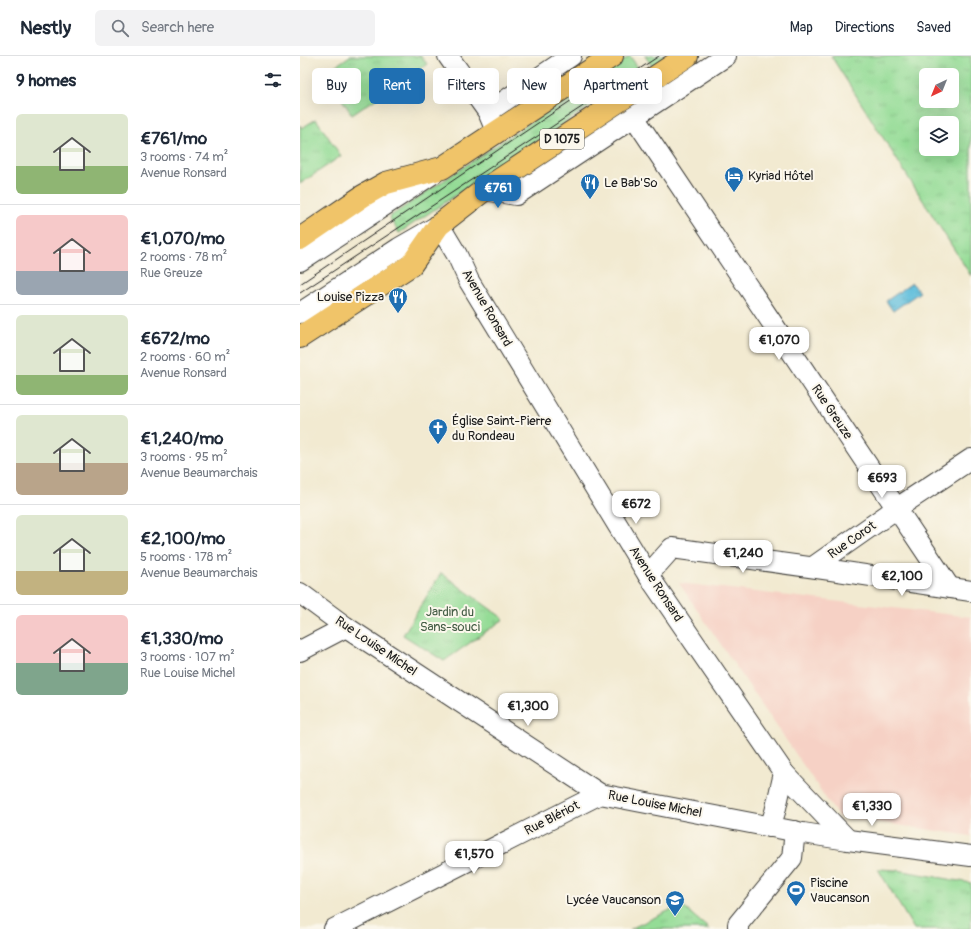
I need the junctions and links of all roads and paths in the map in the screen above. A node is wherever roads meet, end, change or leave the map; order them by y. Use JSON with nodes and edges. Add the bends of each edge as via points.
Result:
{"nodes":[{"id":1,"x":571,"y":56,"type":"edge"},
{"id":2,"x":612,"y":56,"type":"edge"},
{"id":3,"x":687,"y":56,"type":"edge"},
{"id":4,"x":726,"y":56,"type":"edge"},
{"id":5,"x":453,"y":58,"type":"edge"},
{"id":6,"x":488,"y":112,"type":"junction"},
{"id":7,"x":634,"y":117,"type":"junction"},
{"id":8,"x":497,"y":132,"type":"junction"},
{"id":9,"x":442,"y":168,"type":"junction"},
{"id":10,"x":484,"y":190,"type":"junction"},
{"id":11,"x":439,"y":225,"type":"junction"},
{"id":12,"x":300,"y":239,"type":"edge"},
{"id":13,"x":300,"y":261,"type":"edge"},
{"id":14,"x":300,"y":313,"type":"edge"},
{"id":15,"x":300,"y":337,"type":"edge"},
{"id":16,"x":971,"y":459,"type":"edge"},
{"id":17,"x":897,"y":508,"type":"junction"},
{"id":18,"x":813,"y":567,"type":"junction"},
{"id":19,"x":648,"y":575,"type":"junction"},
{"id":20,"x":950,"y":588,"type":"junction"},
{"id":21,"x":971,"y":591,"type":"edge"},
{"id":22,"x":300,"y":593,"type":"edge"},
{"id":23,"x":346,"y":627,"type":"junction"},
{"id":24,"x":300,"y":651,"type":"edge"},
{"id":25,"x":784,"y":773,"type":"junction"},
{"id":26,"x":600,"y":794,"type":"junction"},
{"id":27,"x":770,"y":827,"type":"junction"},
{"id":28,"x":795,"y":831,"type":"junction"},
{"id":29,"x":848,"y":840,"type":"junction"},
{"id":30,"x":971,"y":856,"type":"edge"},
{"id":31,"x":334,"y":929,"type":"edge"},
{"id":32,"x":738,"y":929,"type":"edge"}],
"edges":[{"from":1,"to":6,"type":"street"},
{"from":2,"to":8,"type":"main road"},
{"from":3,"to":10,"type":"main road","number":"D 1075"},
{"from":4,"to":7,"type":"street"},
{"from":5,"to":6,"type":"street"},
{"from":6,"to":8,"type":"street"},
{"from":7,"to":10,"type":"street","via":[[516,195]]},
{"from":7,"to":17,"type":"street","name":"Rue Greuze"},
{"from":8,"to":9,"type":"main road"},
{"from":9,"to":12,"type":"main road","via":[[386,183]]},
{"from":9,"to":13,"type":"street"},
{"from":10,"to":11,"type":"main road","number":"D 1075"},
{"from":11,"to":14,"type":"street","number":"D 1075"},
{"from":11,"to":15,"type":"main road","number":"D 1075","via":[[411,265]]},
{"from":11,"to":19,"type":"street","name":"Avenue Ronsard","via":[[469,281]]},
{"from":16,"to":17,"type":"street","name":"Rue Corot"},
{"from":17,"to":18,"type":"street","name":"Rue Corot"},
{"from":17,"to":20,"type":"street","name":"Rue Greuze"},
{"from":18,"to":19,"type":"street","via":[[672,548]]},
{"from":18,"to":20,"type":"street"},
{"from":19,"to":25,"type":"street","name":"Avenue Ronsard"},
{"from":20,"to":21,"type":"street"},
{"from":22,"to":23,"type":"street","name":"Rue Louise Michel"},
{"from":23,"to":24,"type":"street"},
{"from":23,"to":26,"type":"street","name":"Rue Louise Michel"},
{"from":25,"to":27,"type":"street"},
{"from":25,"to":29,"type":"street","name":"Avenue Ronsard"},
{"from":26,"to":27,"type":"street","name":"Rue Louise Michel"},
{"from":26,"to":31,"type":"street","name":"Rue Blériot"},
{"from":27,"to":28,"type":"street","name":"Rue Louise Michel"},
{"from":28,"to":29,"type":"street","name":"Rue Louise Michel"},
{"from":28,"to":32,"type":"street","via":[[792,858],[738,924]]},
{"from":29,"to":30,"type":"street","name":"Rue Louise Michel"}]}
